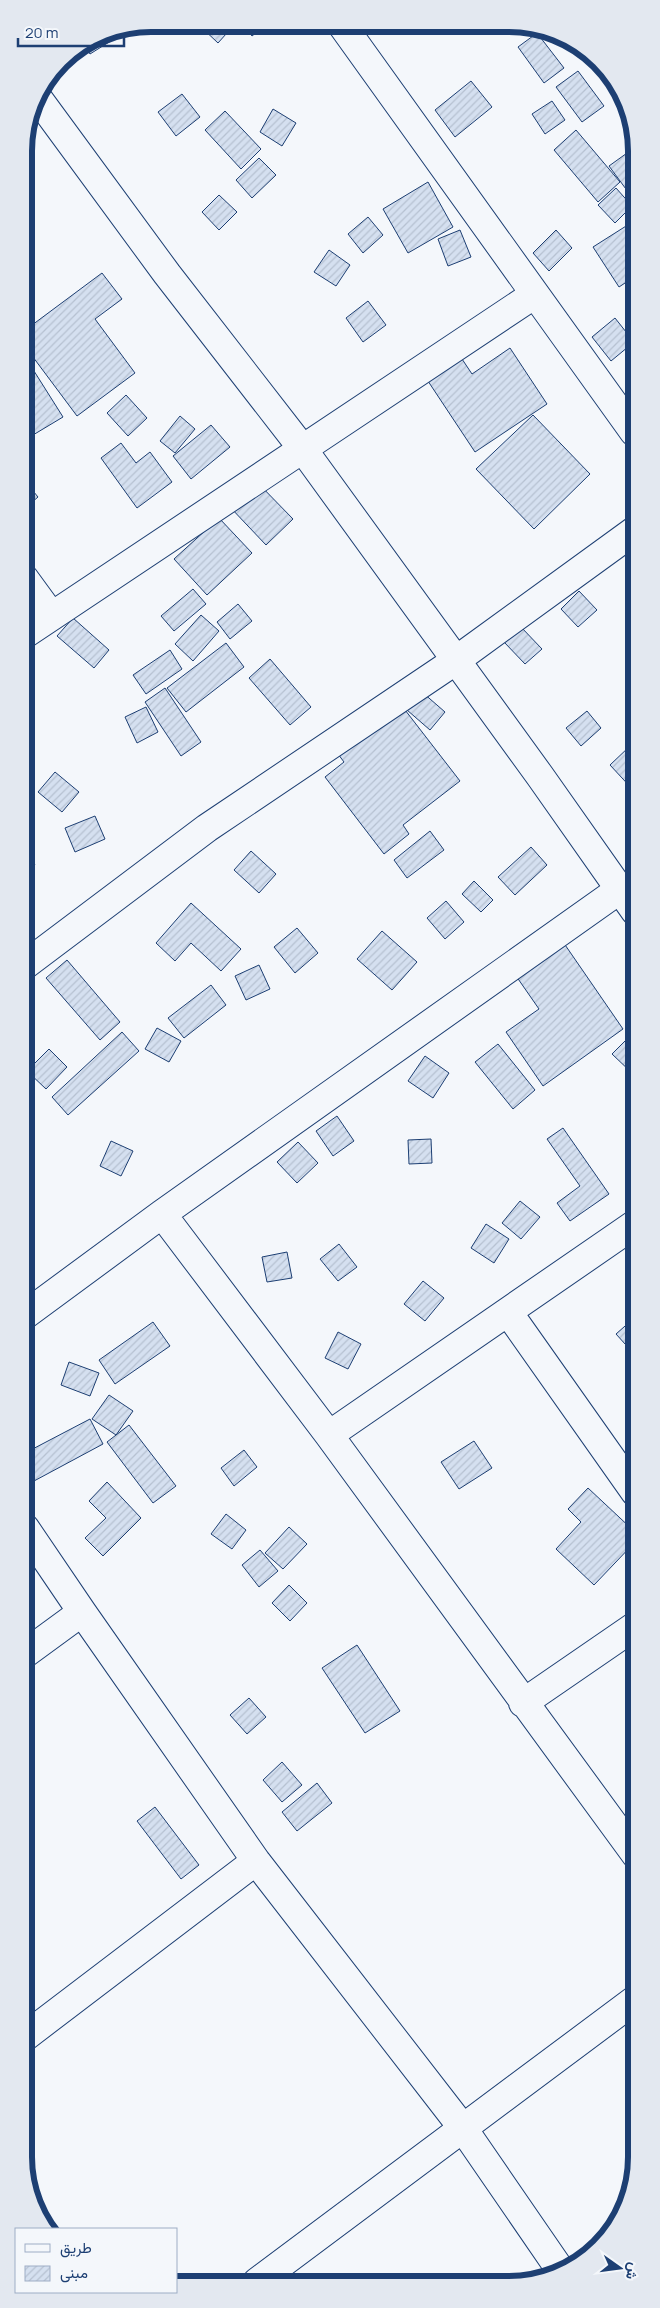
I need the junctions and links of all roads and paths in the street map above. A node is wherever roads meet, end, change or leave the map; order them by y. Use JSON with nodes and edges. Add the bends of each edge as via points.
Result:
{"nodes":[{"id":1,"x":347,"y":32,"type":"edge"},
{"id":2,"x":43,"y":105,"type":"edge"},
{"id":3,"x":535,"y":294,"type":"junction"},
{"id":4,"x":626,"y":404,"type":"edge"},
{"id":5,"x":302,"y":448,"type":"junction"},
{"id":6,"x":628,"y":535,"type":"edge"},
{"id":7,"x":33,"y":590,"type":"edge"},
{"id":8,"x":51,"y":615,"type":"junction"},
{"id":9,"x":33,"y":628,"type":"edge"},
{"id":10,"x":455,"y":661,"type":"junction"},
{"id":11,"x":627,"y":901,"type":"edge"},
{"id":12,"x":33,"y":959,"type":"edge"},
{"id":13,"x":162,"y":1214,"type":"junction"},
{"id":14,"x":627,"y":1229,"type":"edge"},
{"id":15,"x":32,"y":1310,"type":"edge"},
{"id":16,"x":508,"y":1312,"type":"junction"},
{"id":17,"x":330,"y":1435,"type":"junction"},
{"id":18,"x":627,"y":1481,"type":"edge"},
{"id":19,"x":32,"y":1537,"type":"edge"},
{"id":20,"x":82,"y":1612,"type":"junction"},
{"id":21,"x":627,"y":1631,"type":"edge"},
{"id":22,"x":32,"y":1648,"type":"edge"},
{"id":23,"x":523,"y":1703,"type":"junction"},
{"id":24,"x":627,"y":1843,"type":"edge"},
{"id":25,"x":256,"y":1861,"type":"junction"},
{"id":26,"x":627,"y":2006,"type":"edge"},
{"id":27,"x":32,"y":2031,"type":"edge"},
{"id":28,"x":462,"y":2127,"type":"junction"},
{"id":29,"x":557,"y":2265,"type":"edge"},
{"id":30,"x":265,"y":2276,"type":"edge"}],
"edges":[{"from":1,"to":3,"type":"street"},
{"from":2,"to":5,"type":"street","via":[[167,274]]},
{"from":3,"to":4,"type":"street"},
{"from":3,"to":5,"type":"street"},
{"from":5,"to":8,"type":"street"},
{"from":5,"to":10,"type":"street"},
{"from":6,"to":10,"type":"street"},
{"from":7,"to":8,"type":"street"},
{"from":8,"to":9,"type":"street"},
{"from":10,"to":11,"type":"street"},
{"from":10,"to":12,"type":"street","via":[[207,828]]},
{"from":11,"to":13,"type":"street"},
{"from":13,"to":15,"type":"street"},
{"from":13,"to":17,"type":"street"},
{"from":14,"to":16,"type":"street"},
{"from":16,"to":17,"type":"street"},
{"from":16,"to":18,"type":"street"},
{"from":17,"to":23,"type":"street"},
{"from":19,"to":20,"type":"street"},
{"from":20,"to":22,"type":"street"},
{"from":20,"to":25,"type":"street"},
{"from":21,"to":23,"type":"street"},
{"from":23,"to":24,"type":"street"},
{"from":25,"to":27,"type":"street"},
{"from":25,"to":28,"type":"street"},
{"from":26,"to":28,"type":"street"},
{"from":28,"to":29,"type":"street"},
{"from":28,"to":30,"type":"street"}]}
